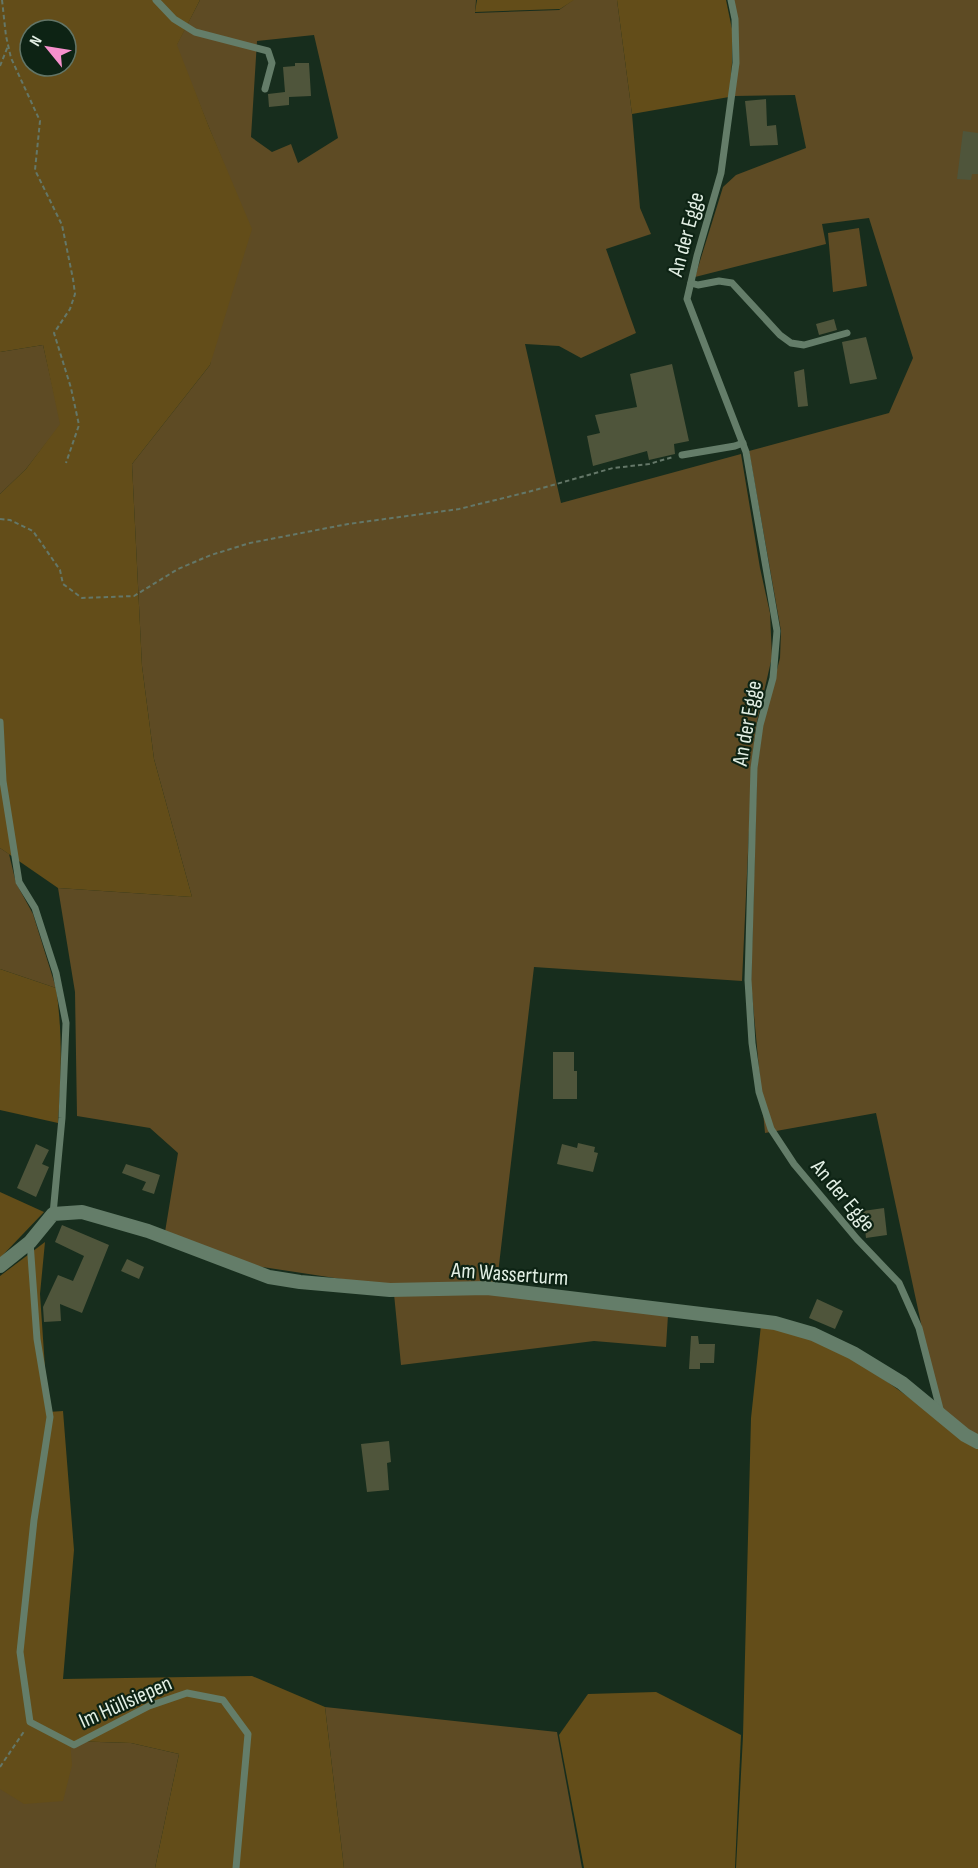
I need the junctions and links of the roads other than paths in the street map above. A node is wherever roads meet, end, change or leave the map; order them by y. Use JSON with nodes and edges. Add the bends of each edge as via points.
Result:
{"nodes":[{"id":1,"x":156,"y":0,"type":"edge"},
{"id":2,"x":731,"y":0,"type":"edge"},
{"id":3,"x":265,"y":89,"type":"dead end"},
{"id":4,"x":691,"y":283,"type":"junction"},
{"id":5,"x":848,"y":333,"type":"dead end"},
{"id":6,"x":742,"y":443,"type":"junction"},
{"id":7,"x":682,"y":455,"type":"road end"},
{"id":8,"x":0,"y":722,"type":"edge"},
{"id":9,"x":53,"y":1214,"type":"junction"},
{"id":10,"x":30,"y":1242,"type":"junction"},
{"id":11,"x":0,"y":1266,"type":"edge"},
{"id":12,"x":942,"y":1416,"type":"junction"},
{"id":13,"x":978,"y":1442,"type":"edge"},
{"id":14,"x":236,"y":1868,"type":"edge"}],
"edges":[{"from":1,"to":3,"type":"lane","via":[[174,19],[195,32],[268,51],[272,63]]},
{"from":2,"to":4,"type":"lane","name":"An der Egge","via":[[736,63],[721,173]]},
{"from":4,"to":5,"type":"lane","via":[[732,283],[780,335],[797,345]]},
{"from":4,"to":6,"type":"lane","name":"An der Egge","via":[[687,299]]},
{"from":6,"to":7,"type":"lane"},
{"from":6,"to":12,"type":"lane","name":"An der Egge","via":[[777,631],[773,678],[760,725],[754,768],[748,980],[759,1092],[771,1129],[794,1164],[898,1283],[919,1328]]},
{"from":8,"to":9,"type":"lane","via":[[3,782],[19,882],[35,908],[56,973],[66,1023]]},
{"from":9,"to":10,"type":"street"},
{"from":9,"to":12,"type":"street","name":"Am Wasserturm","via":[[82,1212],[148,1231],[269,1277],[300,1282],[390,1290],[487,1288],[775,1323],[813,1334],[853,1353],[902,1383]]},
{"from":10,"to":11,"type":"street"},
{"from":10,"to":14,"type":"lane","name":"Im Hüllsiepen","via":[[37,1339],[50,1417],[20,1652],[30,1722],[74,1744],[149,1706],[187,1693],[223,1700],[248,1734]]},
{"from":12,"to":13,"type":"street","name":"Am Wasserturm"}]}
